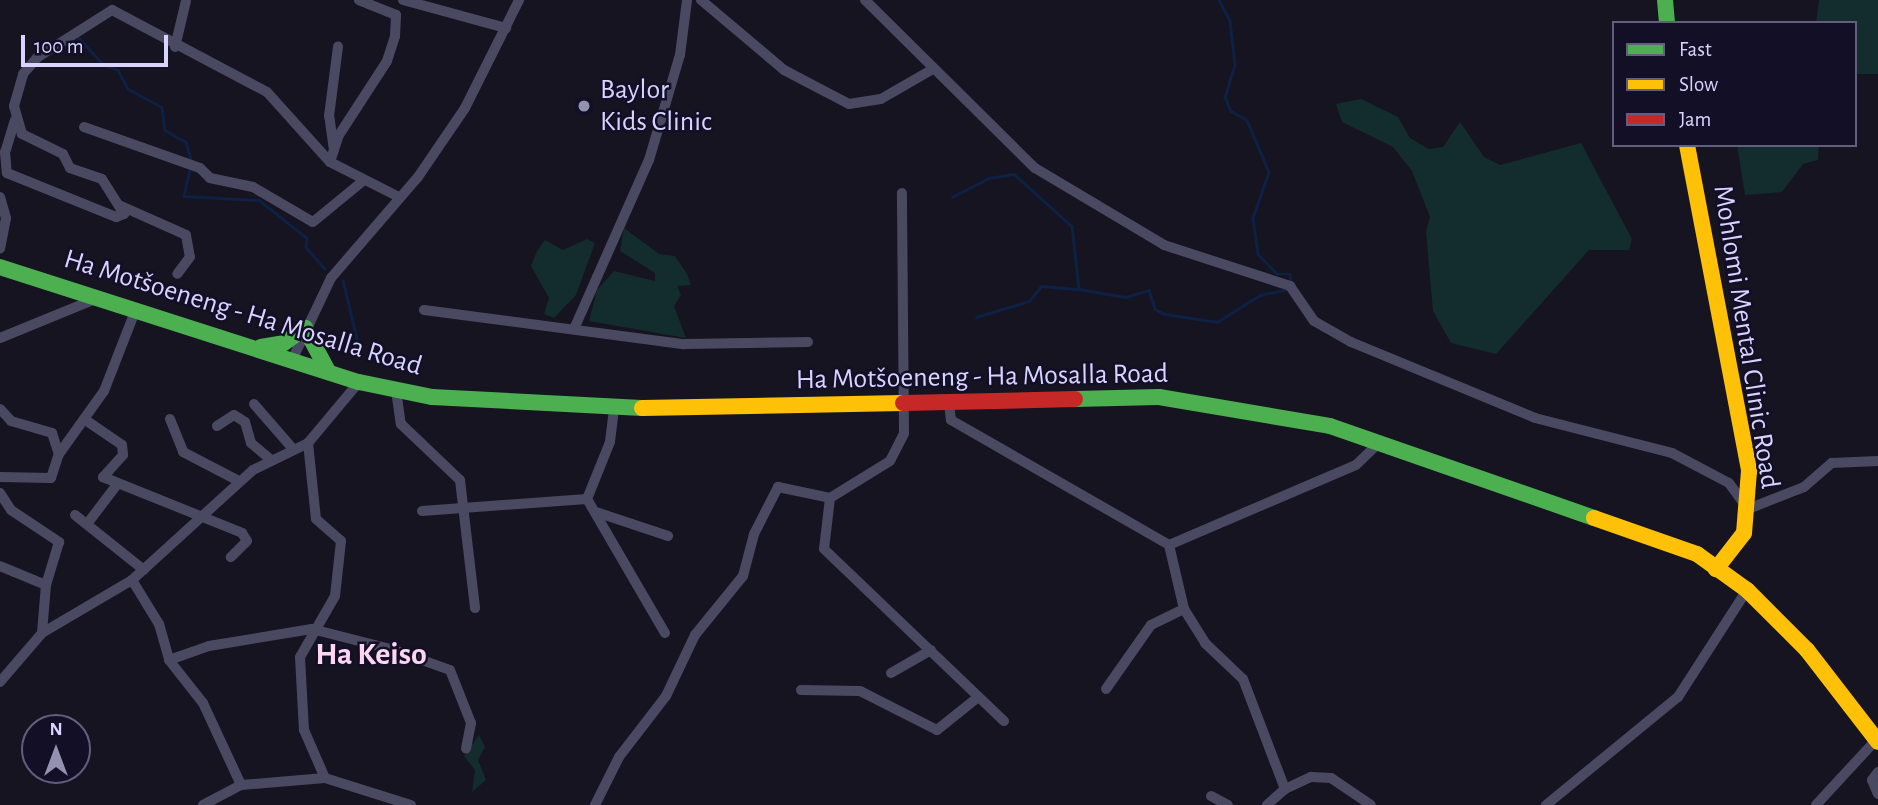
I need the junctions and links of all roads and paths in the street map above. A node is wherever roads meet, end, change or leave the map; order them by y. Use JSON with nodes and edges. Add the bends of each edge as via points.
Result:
{"nodes":[{"id":1,"x":359,"y":0,"type":"edge"},
{"id":2,"x":403,"y":0,"type":"edge"},
{"id":3,"x":519,"y":0,"type":"edge"},
{"id":4,"x":687,"y":0,"type":"edge"},
{"id":5,"x":701,"y":0,"type":"edge"},
{"id":6,"x":864,"y":0,"type":"edge"},
{"id":7,"x":1665,"y":0,"type":"edge"},
{"id":8,"x":186,"y":1,"type":"edge"},
{"id":9,"x":1667,"y":21,"type":"edge"},
{"id":10,"x":506,"y":28,"type":"junction"},
{"id":11,"x":175,"y":47,"type":"junction"},
{"id":12,"x":338,"y":47,"type":"dead end"},
{"id":13,"x":933,"y":69,"type":"junction"},
{"id":14,"x":15,"y":120,"type":"junction"},
{"id":15,"x":85,"y":127,"type":"dead end"},
{"id":16,"x":1687,"y":147,"type":"edge"},
{"id":17,"x":334,"y":150,"type":"junction"},
{"id":18,"x":330,"y":162,"type":"junction"},
{"id":19,"x":1,"y":172,"type":"edge"},
{"id":20,"x":363,"y":181,"type":"junction"},
{"id":21,"x":902,"y":193,"type":"dead end"},
{"id":22,"x":0,"y":197,"type":"edge"},
{"id":23,"x":399,"y":197,"type":"junction"},
{"id":24,"x":121,"y":205,"type":"junction"},
{"id":25,"x":0,"y":248,"type":"edge"},
{"id":26,"x":0,"y":267,"type":"edge"},
{"id":27,"x":177,"y":274,"type":"dead end"},
{"id":28,"x":100,"y":296,"type":"junction"},
{"id":29,"x":136,"y":309,"type":"junction"},
{"id":30,"x":424,"y":310,"type":"dead end"},
{"id":31,"x":305,"y":328,"type":"junction"},
{"id":32,"x":574,"y":329,"type":"junction"},
{"id":33,"x":0,"y":338,"type":"edge"},
{"id":34,"x":808,"y":342,"type":"dead end"},
{"id":35,"x":259,"y":348,"type":"junction"},
{"id":36,"x":293,"y":358,"type":"junction"},
{"id":37,"x":328,"y":371,"type":"junction"},
{"id":38,"x":359,"y":382,"type":"junction"},
{"id":39,"x":397,"y":390,"type":"junction"},
{"id":40,"x":949,"y":402,"type":"junction"},
{"id":41,"x":254,"y":404,"type":"dead end"},
{"id":42,"x":906,"y":404,"type":"junction"},
{"id":43,"x":0,"y":409,"type":"edge"},
{"id":44,"x":614,"y":409,"type":"junction"},
{"id":45,"x":84,"y":419,"type":"junction"},
{"id":46,"x":170,"y":419,"type":"dead end"},
{"id":47,"x":217,"y":426,"type":"dead end"},
{"id":48,"x":308,"y":443,"type":"junction"},
{"id":49,"x":1378,"y":444,"type":"junction"},
{"id":50,"x":293,"y":449,"type":"junction"},
{"id":51,"x":59,"y":454,"type":"junction"},
{"id":52,"x":270,"y":458,"type":"junction"},
{"id":53,"x":1878,"y":461,"type":"edge"},
{"id":54,"x":0,"y":477,"type":"edge"},
{"id":55,"x":239,"y":481,"type":"junction"},
{"id":56,"x":116,"y":486,"type":"junction"},
{"id":57,"x":0,"y":493,"type":"edge"},
{"id":58,"x":830,"y":498,"type":"junction"},
{"id":59,"x":587,"y":499,"type":"junction"},
{"id":60,"x":1748,"y":509,"type":"junction"},
{"id":61,"x":422,"y":511,"type":"dead end"},
{"id":62,"x":464,"y":512,"type":"junction"},
{"id":63,"x":597,"y":512,"type":"junction"},
{"id":64,"x":75,"y":515,"type":"dead end"},
{"id":65,"x":204,"y":516,"type":"junction"},
{"id":66,"x":87,"y":524,"type":"junction"},
{"id":67,"x":668,"y":536,"type":"dead end"},
{"id":68,"x":1169,"y":545,"type":"junction"},
{"id":69,"x":231,"y":557,"type":"dead end"},
{"id":70,"x":0,"y":566,"type":"edge"},
{"id":71,"x":1716,"y":569,"type":"junction"},
{"id":72,"x":144,"y":570,"type":"junction"},
{"id":73,"x":132,"y":580,"type":"junction"},
{"id":74,"x":46,"y":585,"type":"junction"},
{"id":75,"x":1747,"y":590,"type":"junction"},
{"id":76,"x":475,"y":608,"type":"dead end"},
{"id":77,"x":1184,"y":608,"type":"junction"},
{"id":78,"x":312,"y":629,"type":"junction"},
{"id":79,"x":42,"y":633,"type":"junction"},
{"id":80,"x":665,"y":633,"type":"dead end"},
{"id":81,"x":931,"y":650,"type":"junction"},
{"id":82,"x":169,"y":660,"type":"junction"},
{"id":83,"x":891,"y":673,"type":"dead end"},
{"id":84,"x":0,"y":682,"type":"edge"},
{"id":85,"x":1105,"y":689,"type":"dead end"},
{"id":86,"x":801,"y":690,"type":"dead end"},
{"id":87,"x":977,"y":698,"type":"junction"},
{"id":88,"x":1004,"y":721,"type":"dead end"},
{"id":89,"x":1877,"y":741,"type":"edge"},
{"id":90,"x":466,"y":749,"type":"dead end"},
{"id":91,"x":1878,"y":772,"type":"edge"},
{"id":92,"x":325,"y":778,"type":"junction"},
{"id":93,"x":241,"y":785,"type":"junction"},
{"id":94,"x":1284,"y":789,"type":"junction"},
{"id":95,"x":1878,"y":794,"type":"edge"},
{"id":96,"x":1210,"y":796,"type":"dead end"},
{"id":97,"x":203,"y":805,"type":"edge"},
{"id":98,"x":411,"y":805,"type":"edge"},
{"id":99,"x":595,"y":805,"type":"edge"},
{"id":100,"x":1228,"y":805,"type":"edge"},
{"id":101,"x":1267,"y":805,"type":"edge"},
{"id":102,"x":1371,"y":805,"type":"edge"},
{"id":103,"x":1546,"y":805,"type":"edge"},
{"id":104,"x":1816,"y":805,"type":"edge"}],
"edges":[{"from":1,"to":17,"type":"street","via":[[397,15],[395,36],[387,61]]},
{"from":2,"to":10,"type":"street"},
{"from":3,"to":10,"type":"street"},
{"from":4,"to":32,"type":"street","via":[[680,55],[649,160]]},
{"from":5,"to":13,"type":"street","via":[[784,70],[849,103],[881,99]]},
{"from":6,"to":13,"type":"street"},
{"from":7,"to":9,"type":"main road"},
{"from":8,"to":11,"type":"street"},
{"from":10,"to":23,"type":"street","via":[[465,108]]},
{"from":11,"to":14,"type":"street","via":[[112,9],[38,57],[23,74]]},
{"from":11,"to":18,"type":"street","via":[[267,92]]},
{"from":12,"to":17,"type":"street","via":[[329,116]]},
{"from":13,"to":60,"type":"street","via":[[1035,168],[1128,226],[1164,245],[1290,286],[1314,321],[1461,388],[1535,418],[1672,453],[1730,483]]},
{"from":14,"to":19,"type":"street"},
{"from":14,"to":24,"type":"street","via":[[22,134],[63,154],[70,168],[102,179]]},
{"from":15,"to":20,"type":"street","via":[[200,167],[210,178],[253,187],[313,222]]},
{"from":16,"to":60,"type":"main road","name":"Mohlomi Mental Clinic Road","via":[[1749,471]]},
{"from":17,"to":18,"type":"street"},
{"from":18,"to":20,"type":"street"},
{"from":19,"to":24,"type":"street","via":[[116,218],[124,214]]},
{"from":20,"to":23,"type":"street"},
{"from":21,"to":42,"type":"street"},
{"from":22,"to":25,"type":"street","via":[[6,218]]},
{"from":23,"to":31,"type":"street","via":[[331,278]]},
{"from":24,"to":27,"type":"street","via":[[186,235],[190,257]]},
{"from":26,"to":28,"type":"main road","name":"Ha Motšoeneng - Ha Mosalla Road"},
{"from":28,"to":29,"type":"main road","name":"Ha Motšoeneng - Ha Mosalla Road"},
{"from":28,"to":33,"type":"street"},
{"from":29,"to":35,"type":"main road","name":"Ha Motšoeneng - Ha Mosalla Road"},
{"from":29,"to":45,"type":"street","via":[[104,391]]},
{"from":30,"to":32,"type":"street"},
{"from":31,"to":35,"type":"main road","via":[[284,343]]},
{"from":31,"to":36,"type":"street"},
{"from":31,"to":37,"type":"main road"},
{"from":32,"to":34,"type":"street","via":[[684,344]]},
{"from":35,"to":36,"type":"main road","name":"Ha Motšoeneng - Ha Mosalla Road"},
{"from":36,"to":37,"type":"main road","name":"Ha Motšoeneng - Ha Mosalla Road"},
{"from":37,"to":38,"type":"main road","name":"Ha Motšoeneng - Ha Mosalla Road"},
{"from":38,"to":39,"type":"main road","name":"Ha Motšoeneng - Ha Mosalla Road"},
{"from":38,"to":48,"type":"street"},
{"from":39,"to":44,"type":"main road","name":"Ha Motšoeneng - Ha Mosalla Road","via":[[532,409]]},
{"from":39,"to":62,"type":"street","via":[[401,424],[460,480]]},
{"from":40,"to":42,"type":"main road","name":"Ha Motšoeneng - Ha Mosalla Road"},
{"from":40,"to":49,"type":"main road","name":"Ha Motšoeneng - Ha Mosalla Road","via":[[1159,397],[1272,412]]},
{"from":40,"to":68,"type":"street","via":[[951,420]]},
{"from":41,"to":50,"type":"street"},
{"from":42,"to":44,"type":"main road","name":"Ha Motšoeneng - Ha Mosalla Road"},
{"from":42,"to":58,"type":"street","via":[[904,433],[890,461]]},
{"from":43,"to":51,"type":"street","via":[[11,421],[52,433]]},
{"from":44,"to":59,"type":"street","via":[[610,442]]},
{"from":45,"to":51,"type":"street"},
{"from":45,"to":56,"type":"street","via":[[122,445],[123,455],[103,477]]},
{"from":46,"to":55,"type":"street","via":[[183,452]]},
{"from":47,"to":52,"type":"street","via":[[234,415],[245,422],[251,443]]},
{"from":48,"to":50,"type":"street"},
{"from":48,"to":78,"type":"street","via":[[316,519],[341,541],[335,596]]},
{"from":49,"to":68,"type":"street","via":[[1356,465]]},
{"from":49,"to":71,"type":"main road","name":"Ha Motšoeneng - Ha Mosalla Road","via":[[1697,554]]},
{"from":50,"to":52,"type":"street"},
{"from":51,"to":54,"type":"street","via":[[51,478]]},
{"from":52,"to":55,"type":"street"},
{"from":53,"to":60,"type":"street","via":[[1832,463],[1804,487]]},
{"from":55,"to":65,"type":"street"},
{"from":56,"to":65,"type":"street","via":[[151,491]]},
{"from":56,"to":66,"type":"street"},
{"from":57,"to":74,"type":"street","via":[[11,510],[60,542]]},
{"from":58,"to":81,"type":"street","via":[[824,549]]},
{"from":58,"to":99,"type":"street","via":[[778,487],[754,534],[743,576],[695,635],[666,696],[619,757]]},
{"from":59,"to":62,"type":"street","via":[[517,500]]},
{"from":59,"to":63,"type":"street"},
{"from":60,"to":71,"type":"main road","name":"Mohlomi Mental Clinic Road","via":[[1744,533]]},
{"from":61,"to":62,"type":"street"},
{"from":62,"to":76,"type":"street"},
{"from":63,"to":67,"type":"street"},
{"from":63,"to":80,"type":"street"},
{"from":64,"to":66,"type":"street"},
{"from":65,"to":69,"type":"street","via":[[242,533],[247,541]]},
{"from":65,"to":72,"type":"street"},
{"from":66,"to":72,"type":"street"},
{"from":68,"to":77,"type":"street"},
{"from":70,"to":74,"type":"street"},
{"from":71,"to":75,"type":"main road","name":"Ha Motšoeneng - Ha Mosalla Road"},
{"from":72,"to":73,"type":"street"},
{"from":73,"to":79,"type":"street"},
{"from":73,"to":82,"type":"street","via":[[159,624]]},
{"from":74,"to":79,"type":"street"},
{"from":75,"to":89,"type":"main road","name":"Ha Motšoeneng - Ha Mosalla Road","via":[[1807,650]]},
{"from":75,"to":103,"type":"street","via":[[1678,697]]},
{"from":77,"to":85,"type":"street","via":[[1151,625]]},
{"from":77,"to":94,"type":"street","via":[[1205,643],[1243,679]]},
{"from":78,"to":82,"type":"street","via":[[209,646]]},
{"from":78,"to":90,"type":"street","via":[[450,670],[471,723]]},
{"from":78,"to":92,"type":"street","via":[[300,657],[304,730]]},
{"from":79,"to":84,"type":"street"},
{"from":81,"to":83,"type":"street"},
{"from":81,"to":87,"type":"street"},
{"from":82,"to":93,"type":"street","via":[[203,702]]},
{"from":86,"to":87,"type":"street","via":[[860,691],[937,730]]},
{"from":87,"to":88,"type":"street"},
{"from":89,"to":104,"type":"street"},
{"from":91,"to":95,"type":"street","via":[[1872,780]]},
{"from":92,"to":93,"type":"street"},
{"from":92,"to":98,"type":"street"},
{"from":93,"to":97,"type":"street"},
{"from":94,"to":101,"type":"street"},
{"from":94,"to":102,"type":"street","via":[[1311,777],[1331,778]]},
{"from":96,"to":100,"type":"street"}]}
